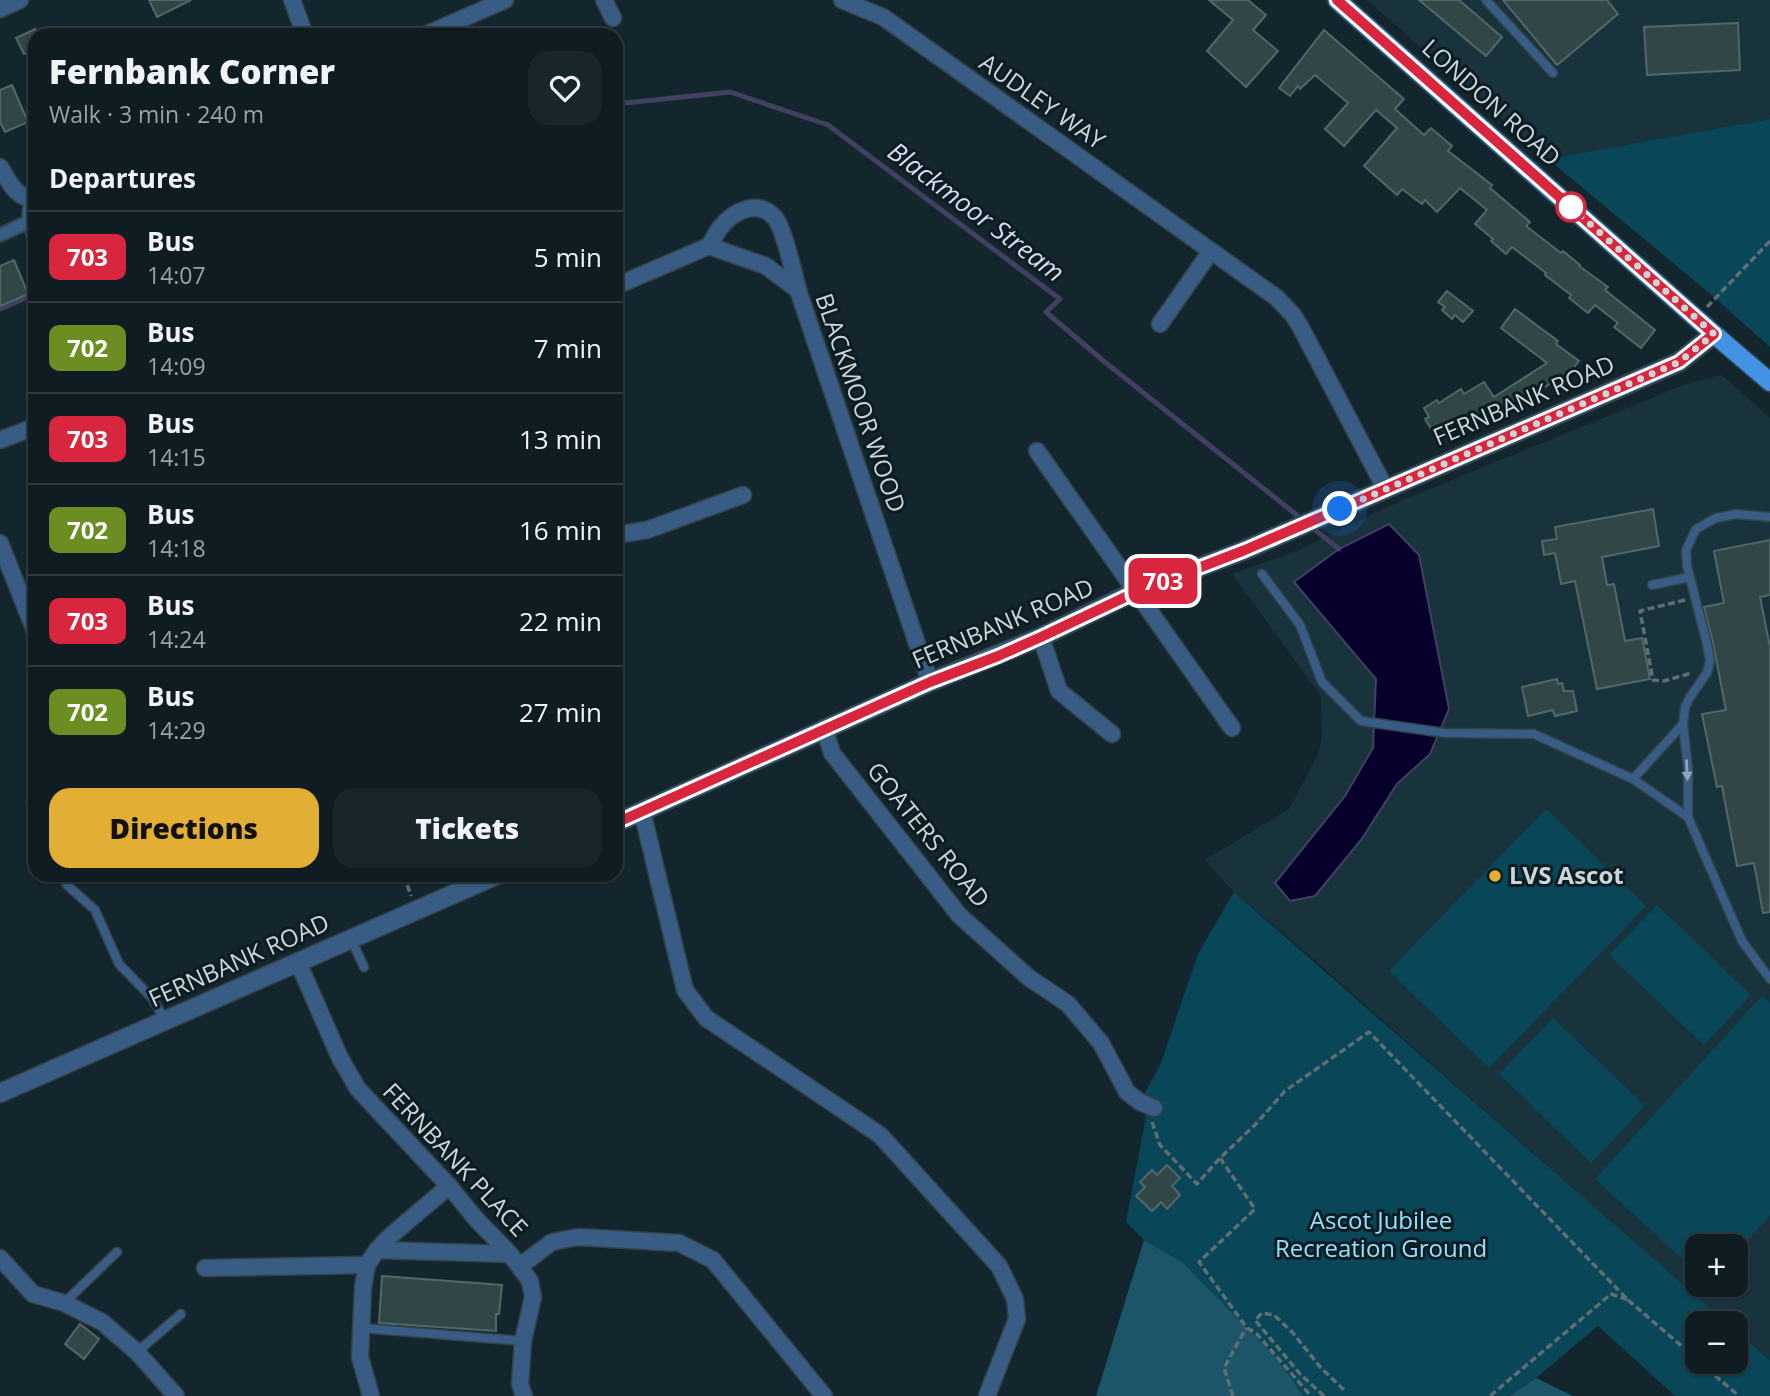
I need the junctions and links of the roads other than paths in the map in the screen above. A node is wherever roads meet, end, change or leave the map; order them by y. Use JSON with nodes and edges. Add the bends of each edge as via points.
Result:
{"nodes":[{"id":1,"x":20,"y":0,"type":"edge"},
{"id":2,"x":292,"y":0,"type":"edge"},
{"id":3,"x":505,"y":0,"type":"edge"},
{"id":4,"x":604,"y":0,"type":"edge"},
{"id":5,"x":842,"y":0,"type":"edge"},
{"id":6,"x":1337,"y":0,"type":"edge"},
{"id":7,"x":1486,"y":0,"type":"edge"},
{"id":8,"x":0,"y":9,"type":"edge"},
{"id":9,"x":613,"y":18,"type":"dead end"},
{"id":10,"x":302,"y":28,"type":"edge"},
{"id":11,"x":441,"y":28,"type":"edge"},
{"id":12,"x":1553,"y":72,"type":"dead end"},
{"id":13,"x":0,"y":167,"type":"edge"},
{"id":14,"x":28,"y":198,"type":"edge"},
{"id":15,"x":28,"y":229,"type":"edge"},
{"id":16,"x":0,"y":235,"type":"edge"},
{"id":17,"x":709,"y":246,"type":"junction"},
{"id":18,"x":1211,"y":251,"type":"junction"},
{"id":19,"x":623,"y":283,"type":"edge"},
{"id":20,"x":798,"y":290,"type":"junction"},
{"id":21,"x":1160,"y":324,"type":"dead end"},
{"id":22,"x":1714,"y":334,"type":"junction"},
{"id":23,"x":1770,"y":382,"type":"edge"},
{"id":24,"x":28,"y":430,"type":"edge"},
{"id":25,"x":0,"y":440,"type":"edge"},
{"id":26,"x":1037,"y":452,"type":"dead end"},
{"id":27,"x":1385,"y":488,"type":"junction"},
{"id":28,"x":743,"y":495,"type":"dead end"},
{"id":29,"x":1770,"y":517,"type":"edge"},
{"id":30,"x":623,"y":534,"type":"edge"},
{"id":31,"x":0,"y":543,"type":"edge"},
{"id":32,"x":1262,"y":574,"type":"dead end"},
{"id":33,"x":1690,"y":577,"type":"junction"},
{"id":34,"x":1652,"y":585,"type":"dead end"},
{"id":35,"x":1136,"y":592,"type":"junction"},
{"id":36,"x":28,"y":600,"type":"edge"},
{"id":37,"x":1041,"y":637,"type":"junction"},
{"id":38,"x":930,"y":682,"type":"junction"},
{"id":39,"x":1683,"y":724,"type":"junction"},
{"id":40,"x":824,"y":728,"type":"junction"},
{"id":41,"x":1232,"y":728,"type":"dead end"},
{"id":42,"x":1112,"y":734,"type":"dead end"},
{"id":43,"x":1633,"y":779,"type":"junction"},
{"id":44,"x":642,"y":811,"type":"junction"},
{"id":45,"x":1688,"y":817,"type":"junction"},
{"id":46,"x":623,"y":820,"type":"edge"},
{"id":47,"x":65,"y":882,"type":"edge"},
{"id":48,"x":481,"y":882,"type":"edge"},
{"id":49,"x":351,"y":939,"type":"junction"},
{"id":50,"x":298,"y":962,"type":"junction"},
{"id":51,"x":364,"y":967,"type":"dead end"},
{"id":52,"x":1770,"y":979,"type":"edge"},
{"id":53,"x":165,"y":1020,"type":"junction"},
{"id":54,"x":0,"y":1093,"type":"edge"},
{"id":55,"x":1147,"y":1105,"type":"road end"},
{"id":56,"x":449,"y":1186,"type":"junction"},
{"id":57,"x":377,"y":1250,"type":"junction"},
{"id":58,"x":117,"y":1252,"type":"dead end"},
{"id":59,"x":0,"y":1258,"type":"edge"},
{"id":60,"x":515,"y":1260,"type":"junction"},
{"id":61,"x":367,"y":1265,"type":"junction"},
{"id":62,"x":205,"y":1268,"type":"dead end"},
{"id":63,"x":64,"y":1303,"type":"junction"},
{"id":64,"x":181,"y":1314,"type":"dead end"},
{"id":65,"x":362,"y":1328,"type":"junction"},
{"id":66,"x":523,"y":1341,"type":"junction"},
{"id":67,"x":137,"y":1352,"type":"junction"},
{"id":68,"x":176,"y":1396,"type":"edge"},
{"id":69,"x":371,"y":1396,"type":"edge"},
{"id":70,"x":524,"y":1396,"type":"edge"},
{"id":71,"x":824,"y":1396,"type":"edge"},
{"id":72,"x":987,"y":1396,"type":"edge"}],
"edges":[{"from":1,"to":8,"type":"street"},
{"from":2,"to":10,"type":"street"},
{"from":3,"to":11,"type":"street"},
{"from":4,"to":9,"type":"street"},
{"from":5,"to":18,"type":"street","name":"AUDLEY WAY","via":[[883,17]]},
{"from":6,"to":22,"type":"main road","name":"LONDON ROAD"},
{"from":7,"to":12,"type":"lane"},
{"from":13,"to":14,"type":"street","via":[[12,186]]},
{"from":15,"to":16,"type":"street"},
{"from":17,"to":19,"type":"street"},
{"from":17,"to":20,"type":"street","name":"BLACKMOOR WOOD","via":[[766,266]]},
{"from":17,"to":20,"type":"street","via":[[719,228],[743,209],[767,210],[781,229]]},
{"from":18,"to":21,"type":"street"},
{"from":18,"to":27,"type":"street","name":"AUDLEY WAY","via":[[1277,298],[1293,315]]},
{"from":20,"to":38,"type":"street","name":"BLACKMOOR WOOD"},
{"from":22,"to":23,"type":"main road","name":"LONDON ROAD"},
{"from":22,"to":27,"type":"street","name":"FERNBANK ROAD","via":[[1679,362]]},
{"from":24,"to":25,"type":"street"},
{"from":26,"to":35,"type":"street"},
{"from":27,"to":35,"type":"street","name":"FERNBANK ROAD"},
{"from":28,"to":30,"type":"street","via":[[647,530]]},
{"from":29,"to":33,"type":"lane","via":[[1735,514],[1696,529],[1686,550]]},
{"from":31,"to":36,"type":"street"},
{"from":32,"to":43,"type":"lane","via":[[1300,625],[1322,682],[1362,721],[1445,733],[1534,734]]},
{"from":33,"to":34,"type":"lane"},
{"from":33,"to":39,"type":"lane","via":[[1710,661],[1685,707]]},
{"from":35,"to":37,"type":"street","name":"FERNBANK ROAD"},
{"from":35,"to":41,"type":"street"},
{"from":37,"to":38,"type":"street","name":"FERNBANK ROAD"},
{"from":37,"to":42,"type":"street","via":[[1059,691]]},
{"from":38,"to":40,"type":"street","name":"FERNBANK ROAD"},
{"from":39,"to":43,"type":"lane"},
{"from":39,"to":45,"type":"lane","one_way":true},
{"from":40,"to":44,"type":"street","name":"FERNBANK ROAD"},
{"from":40,"to":55,"type":"street","name":"GOATERS ROAD","via":[[832,753],[959,915],[1028,976],[1068,1003],[1101,1043],[1127,1092]]},
{"from":43,"to":45,"type":"lane"},
{"from":44,"to":46,"type":"street","name":"FERNBANK ROAD"},
{"from":44,"to":72,"type":"street","via":[[685,990],[706,1018],[880,1135],[999,1266],[1015,1299],[1017,1319]]},
{"from":45,"to":52,"type":"lane","via":[[1742,941]]},
{"from":47,"to":53,"type":"lane","via":[[95,910],[119,964],[152,998]]},
{"from":48,"to":49,"type":"street","name":"FERNBANK ROAD"},
{"from":49,"to":50,"type":"street","name":"FERNBANK ROAD"},
{"from":49,"to":51,"type":"lane"},
{"from":50,"to":53,"type":"street","name":"FERNBANK ROAD"},
{"from":50,"to":56,"type":"street","name":"FERNBANK PLACE","via":[[358,1089]]},
{"from":53,"to":54,"type":"street","name":"FERNBANK ROAD"},
{"from":56,"to":57,"type":"street"},
{"from":56,"to":60,"type":"street","name":"FERNBANK PLACE"},
{"from":57,"to":60,"type":"street"},
{"from":57,"to":61,"type":"street"},
{"from":58,"to":63,"type":"lane"},
{"from":59,"to":63,"type":"street","via":[[33,1294]]},
{"from":60,"to":66,"type":"street","name":"FERNBANK PLACE","via":[[530,1281],[533,1297]]},
{"from":60,"to":71,"type":"street","via":[[552,1242],[578,1237],[679,1243],[713,1260]]},
{"from":61,"to":62,"type":"street"},
{"from":61,"to":65,"type":"street"},
{"from":63,"to":67,"type":"street","via":[[102,1322]]},
{"from":64,"to":67,"type":"lane"},
{"from":65,"to":66,"type":"lane"},
{"from":65,"to":69,"type":"street","via":[[360,1357]]},
{"from":66,"to":70,"type":"street","name":"FERNBANK PLACE","via":[[520,1384]]},
{"from":67,"to":68,"type":"street"}]}
